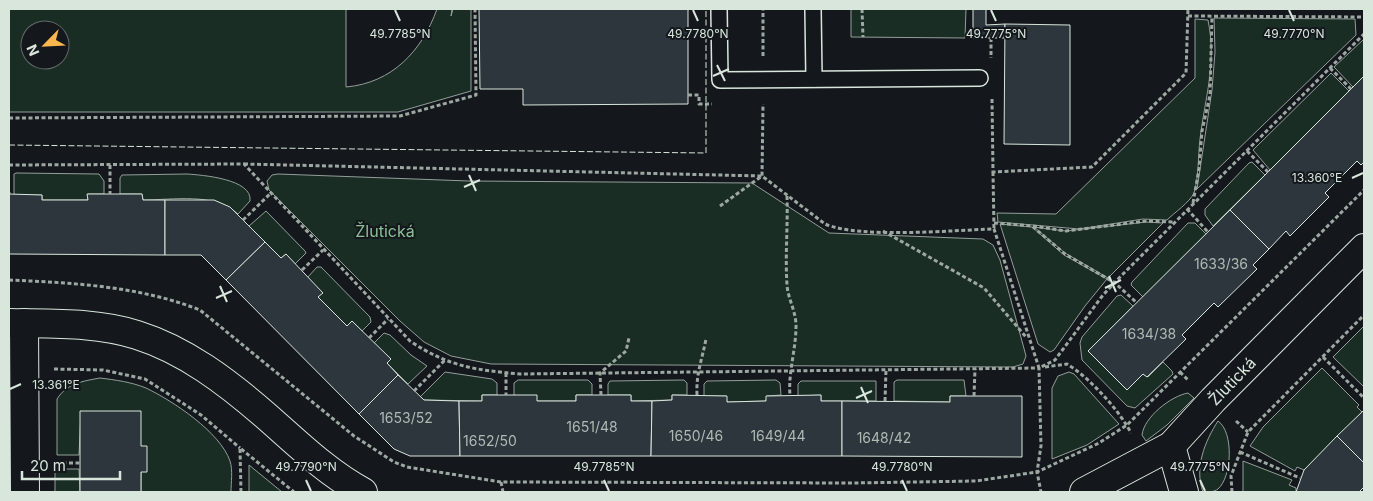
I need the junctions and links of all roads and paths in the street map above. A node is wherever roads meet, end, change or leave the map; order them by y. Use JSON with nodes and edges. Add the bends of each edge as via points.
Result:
{"nodes":[{"id":1,"x":475,"y":9,"type":"edge"},
{"id":2,"x":719,"y":9,"type":"edge"},
{"id":3,"x":813,"y":9,"type":"edge"},
{"id":4,"x":862,"y":9,"type":"edge"},
{"id":5,"x":1188,"y":9,"type":"edge"},
{"id":6,"x":1188,"y":16,"type":"junction"},
{"id":7,"x":1212,"y":16,"type":"junction"},
{"id":8,"x":1364,"y":17,"type":"edge"},
{"id":9,"x":1364,"y":34,"type":"edge"},
{"id":10,"x":863,"y":37,"type":"dead end"},
{"id":11,"x":991,"y":38,"type":"dead end"},
{"id":12,"x":991,"y":64,"type":"dead end"},
{"id":13,"x":1330,"y":68,"type":"junction"},
{"id":14,"x":980,"y":78,"type":"dead end"},
{"id":15,"x":814,"y":79,"type":"junction"},
{"id":16,"x":992,"y":89,"type":"dead end"},
{"id":17,"x":1351,"y":89,"type":"dead end"},
{"id":18,"x":9,"y":118,"type":"edge"},
{"id":19,"x":1247,"y":151,"type":"junction"},
{"id":20,"x":244,"y":164,"type":"junction"},
{"id":21,"x":9,"y":165,"type":"edge"},
{"id":22,"x":110,"y":165,"type":"junction"},
{"id":23,"x":993,"y":172,"type":"junction"},
{"id":24,"x":1268,"y":172,"type":"dead end"},
{"id":25,"x":762,"y":176,"type":"junction"},
{"id":26,"x":1364,"y":190,"type":"edge"},
{"id":27,"x":271,"y":193,"type":"junction"},
{"id":28,"x":110,"y":194,"type":"dead end"},
{"id":29,"x":787,"y":195,"type":"junction"},
{"id":30,"x":1193,"y":204,"type":"junction"},
{"id":31,"x":720,"y":206,"type":"dead end"},
{"id":32,"x":1187,"y":209,"type":"junction"},
{"id":33,"x":243,"y":220,"type":"dead end"},
{"id":34,"x":1174,"y":222,"type":"junction"},
{"id":35,"x":994,"y":223,"type":"junction"},
{"id":36,"x":1032,"y":226,"type":"junction"},
{"id":37,"x":994,"y":229,"type":"junction"},
{"id":38,"x":882,"y":231,"type":"junction"},
{"id":39,"x":1208,"y":232,"type":"dead end"},
{"id":40,"x":1364,"y":248,"type":"edge"},
{"id":41,"x":323,"y":250,"type":"junction"},
{"id":42,"x":302,"y":270,"type":"dead end"},
{"id":43,"x":9,"y":280,"type":"edge"},
{"id":44,"x":1115,"y":282,"type":"junction"},
{"id":45,"x":1137,"y":303,"type":"dead end"},
{"id":46,"x":1364,"y":315,"type":"edge"},
{"id":47,"x":388,"y":319,"type":"junction"},
{"id":48,"x":16,"y":323,"type":"edge"},
{"id":49,"x":369,"y":338,"type":"dead end"},
{"id":50,"x":629,"y":338,"type":"dead end"},
{"id":51,"x":706,"y":339,"type":"dead end"},
{"id":52,"x":1028,"y":340,"type":"junction"},
{"id":53,"x":1323,"y":357,"type":"junction"},
{"id":54,"x":445,"y":360,"type":"junction"},
{"id":55,"x":1039,"y":368,"type":"junction"},
{"id":56,"x":24,"y":369,"type":"junction"},
{"id":57,"x":974,"y":369,"type":"junction"},
{"id":58,"x":886,"y":370,"type":"junction"},
{"id":59,"x":790,"y":371,"type":"junction"},
{"id":60,"x":696,"y":372,"type":"junction"},
{"id":61,"x":506,"y":373,"type":"junction"},
{"id":62,"x":600,"y":373,"type":"junction"},
{"id":63,"x":414,"y":391,"type":"dead end"},
{"id":64,"x":506,"y":395,"type":"dead end"},
{"id":65,"x":600,"y":395,"type":"dead end"},
{"id":66,"x":697,"y":395,"type":"dead end"},
{"id":67,"x":790,"y":396,"type":"dead end"},
{"id":68,"x":974,"y":396,"type":"dead end"},
{"id":69,"x":1364,"y":398,"type":"edge"},
{"id":70,"x":885,"y":402,"type":"dead end"},
{"id":71,"x":1127,"y":425,"type":"junction"},
{"id":72,"x":1171,"y":446,"type":"junction"},
{"id":73,"x":240,"y":448,"type":"junction"},
{"id":74,"x":1240,"y":452,"type":"junction"},
{"id":75,"x":55,"y":463,"type":"dead end"},
{"id":76,"x":80,"y":463,"type":"dead end"},
{"id":77,"x":1037,"y":472,"type":"junction"},
{"id":78,"x":1300,"y":478,"type":"dead end"},
{"id":79,"x":501,"y":482,"type":"junction"},
{"id":80,"x":25,"y":492,"type":"edge"},
{"id":81,"x":241,"y":492,"type":"edge"},
{"id":82,"x":294,"y":492,"type":"edge"},
{"id":83,"x":363,"y":492,"type":"edge"},
{"id":84,"x":503,"y":492,"type":"edge"},
{"id":85,"x":1041,"y":492,"type":"edge"},
{"id":86,"x":1084,"y":492,"type":"edge"},
{"id":87,"x":1184,"y":492,"type":"edge"},
{"id":88,"x":1232,"y":492,"type":"edge"}],
"edges":[{"from":1,"to":18,"type":"path","via":[[476,95],[400,116]]},
{"from":2,"to":15,"type":"lane","via":[[720,80]]},
{"from":3,"to":15,"type":"lane"},
{"from":4,"to":10,"type":"path"},
{"from":5,"to":6,"type":"path"},
{"from":6,"to":7,"type":"path"},
{"from":6,"to":23,"type":"path","via":[[1186,73],[1092,167]]},
{"from":7,"to":8,"type":"path"},
{"from":7,"to":30,"type":"path","via":[[1210,95]]},
{"from":9,"to":13,"type":"path"},
{"from":11,"to":12,"type":"path"},
{"from":13,"to":17,"type":"path"},
{"from":13,"to":19,"type":"path"},
{"from":14,"to":15,"type":"lane"},
{"from":16,"to":23,"type":"path"},
{"from":19,"to":24,"type":"path"},
{"from":19,"to":30,"type":"path"},
{"from":20,"to":22,"type":"path"},
{"from":20,"to":25,"type":"path"},
{"from":20,"to":27,"type":"path"},
{"from":21,"to":22,"type":"path"},
{"from":22,"to":28,"type":"path"},
{"from":23,"to":35,"type":"path"},
{"from":25,"to":29,"type":"path"},
{"from":25,"to":31,"type":"path"},
{"from":26,"to":71,"type":"path"},
{"from":27,"to":33,"type":"path"},
{"from":27,"to":41,"type":"path"},
{"from":29,"to":38,"type":"path","via":[[825,224],[837,229]]},
{"from":29,"to":59,"type":"path","via":[[787,288],[796,329]]},
{"from":30,"to":32,"type":"path"},
{"from":32,"to":34,"type":"path"},
{"from":32,"to":39,"type":"path"},
{"from":34,"to":36,"type":"path","via":[[1146,221],[1066,231]]},
{"from":34,"to":44,"type":"path"},
{"from":35,"to":36,"type":"path"},
{"from":35,"to":37,"type":"path"},
{"from":36,"to":44,"type":"path","via":[[1065,254]]},
{"from":37,"to":38,"type":"path"},
{"from":37,"to":52,"type":"path"},
{"from":38,"to":52,"type":"path","via":[[984,288]]},
{"from":40,"to":72,"type":"street","name":"Žlutická"},
{"from":41,"to":42,"type":"path"},
{"from":41,"to":47,"type":"path"},
{"from":43,"to":79,"type":"path","via":[[127,289],[200,310],[354,436],[394,462],[407,467]]},
{"from":44,"to":45,"type":"path"},
{"from":44,"to":55,"type":"path","via":[[1056,360]]},
{"from":46,"to":53,"type":"path"},
{"from":47,"to":49,"type":"path"},
{"from":47,"to":54,"type":"path","via":[[410,341],[433,357]]},
{"from":48,"to":56,"type":"street"},
{"from":48,"to":83,"type":"street","via":[[76,325],[120,331],[168,347],[236,390],[331,472]]},
{"from":50,"to":62,"type":"path","via":[[626,351]]},
{"from":51,"to":60,"type":"path","via":[[701,366]]},
{"from":52,"to":55,"type":"path"},
{"from":53,"to":69,"type":"path"},
{"from":53,"to":74,"type":"path","via":[[1248,432]]},
{"from":54,"to":61,"type":"path","via":[[479,371]]},
{"from":54,"to":63,"type":"path"},
{"from":55,"to":57,"type":"path"},
{"from":55,"to":71,"type":"path","via":[[1060,364],[1072,367]]},
{"from":55,"to":77,"type":"path","via":[[1041,446]]},
{"from":56,"to":73,"type":"path","via":[[103,370],[145,379],[201,415]]},
{"from":56,"to":80,"type":"street"},
{"from":57,"to":58,"type":"path"},
{"from":57,"to":68,"type":"path"},
{"from":58,"to":59,"type":"path"},
{"from":58,"to":70,"type":"path"},
{"from":59,"to":60,"type":"path"},
{"from":59,"to":67,"type":"path"},
{"from":60,"to":62,"type":"path"},
{"from":60,"to":66,"type":"path"},
{"from":61,"to":62,"type":"path"},
{"from":61,"to":64,"type":"path"},
{"from":62,"to":65,"type":"path"},
{"from":71,"to":77,"type":"path","via":[[1099,443]]},
{"from":72,"to":86,"type":"street","name":"Žlutická"},
{"from":72,"to":87,"type":"street"},
{"from":73,"to":81,"type":"path"},
{"from":73,"to":82,"type":"path"},
{"from":74,"to":78,"type":"path"},
{"from":74,"to":88,"type":"path","via":[[1230,476]]},
{"from":75,"to":76,"type":"path"},
{"from":77,"to":79,"type":"path","via":[[976,481],[915,483]]},
{"from":77,"to":85,"type":"path"},
{"from":79,"to":84,"type":"path"}]}
